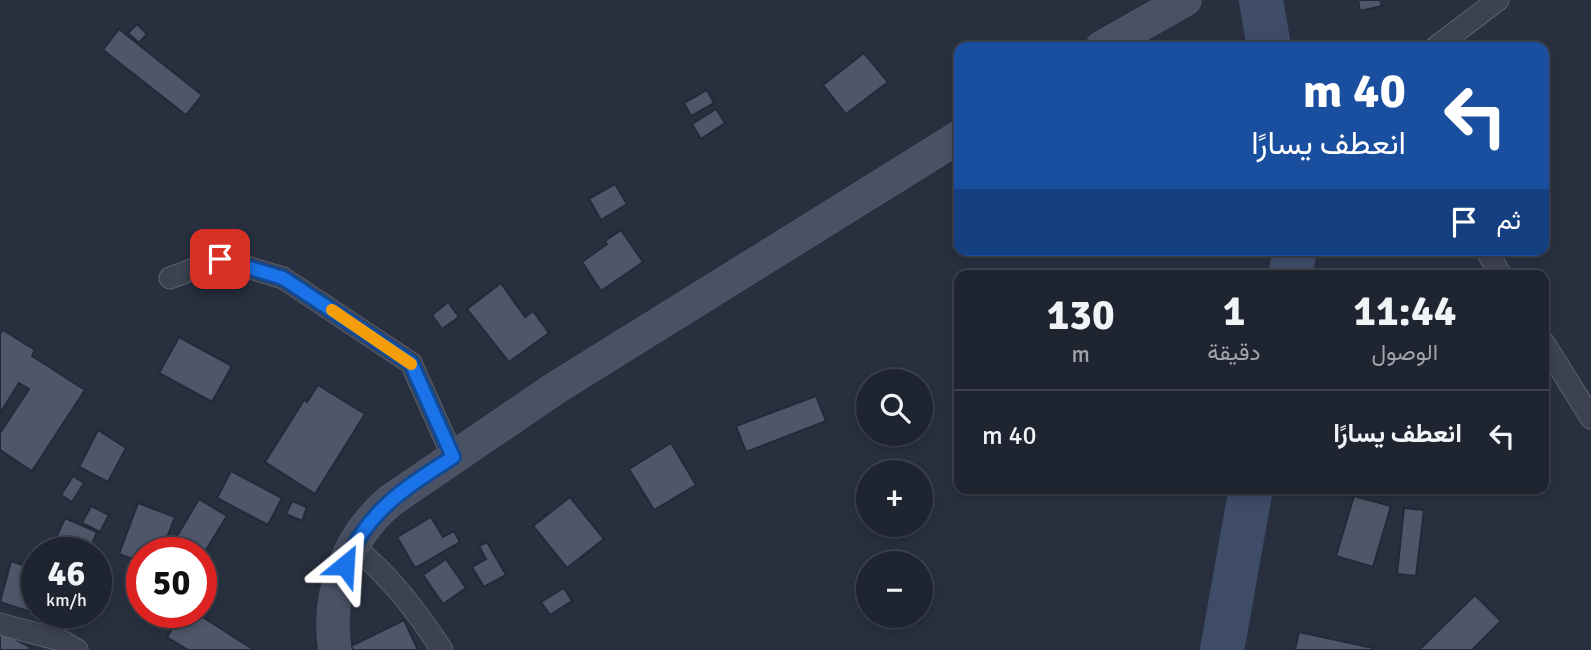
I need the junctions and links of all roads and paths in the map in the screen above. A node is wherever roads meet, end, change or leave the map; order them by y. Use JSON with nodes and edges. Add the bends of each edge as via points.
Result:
{"nodes":[{"id":1,"x":1185,"y":0,"type":"edge"},
{"id":2,"x":1498,"y":0,"type":"edge"},
{"id":3,"x":1111,"y":42,"type":"edge"},
{"id":4,"x":1443,"y":42,"type":"edge"},
{"id":5,"x":954,"y":140,"type":"edge"},
{"id":6,"x":170,"y":278,"type":"dead end"},
{"id":7,"x":1549,"y":350,"type":"edge"},
{"id":8,"x":1591,"y":418,"type":"edge"},
{"id":9,"x":453,"y":457,"type":"junction"},
{"id":10,"x":353,"y":546,"type":"junction"},
{"id":11,"x":0,"y":624,"type":"edge"},
{"id":12,"x":77,"y":650,"type":"edge"},
{"id":13,"x":335,"y":650,"type":"edge"},
{"id":14,"x":442,"y":650,"type":"edge"}],
"edges":[{"from":1,"to":3,"type":"main road"},
{"from":2,"to":4,"type":"street"},
{"from":5,"to":9,"type":"main road"},
{"from":6,"to":9,"type":"street","via":[[220,259],[283,278],[411,363]]},
{"from":7,"to":8,"type":"street"},
{"from":9,"to":10,"type":"main road","via":[[373,515]]},
{"from":10,"to":13,"type":"main road","via":[[337,585],[331,629]]},
{"from":10,"to":14,"type":"street","via":[[384,571]]},
{"from":11,"to":12,"type":"street","via":[[60,640]]}]}
